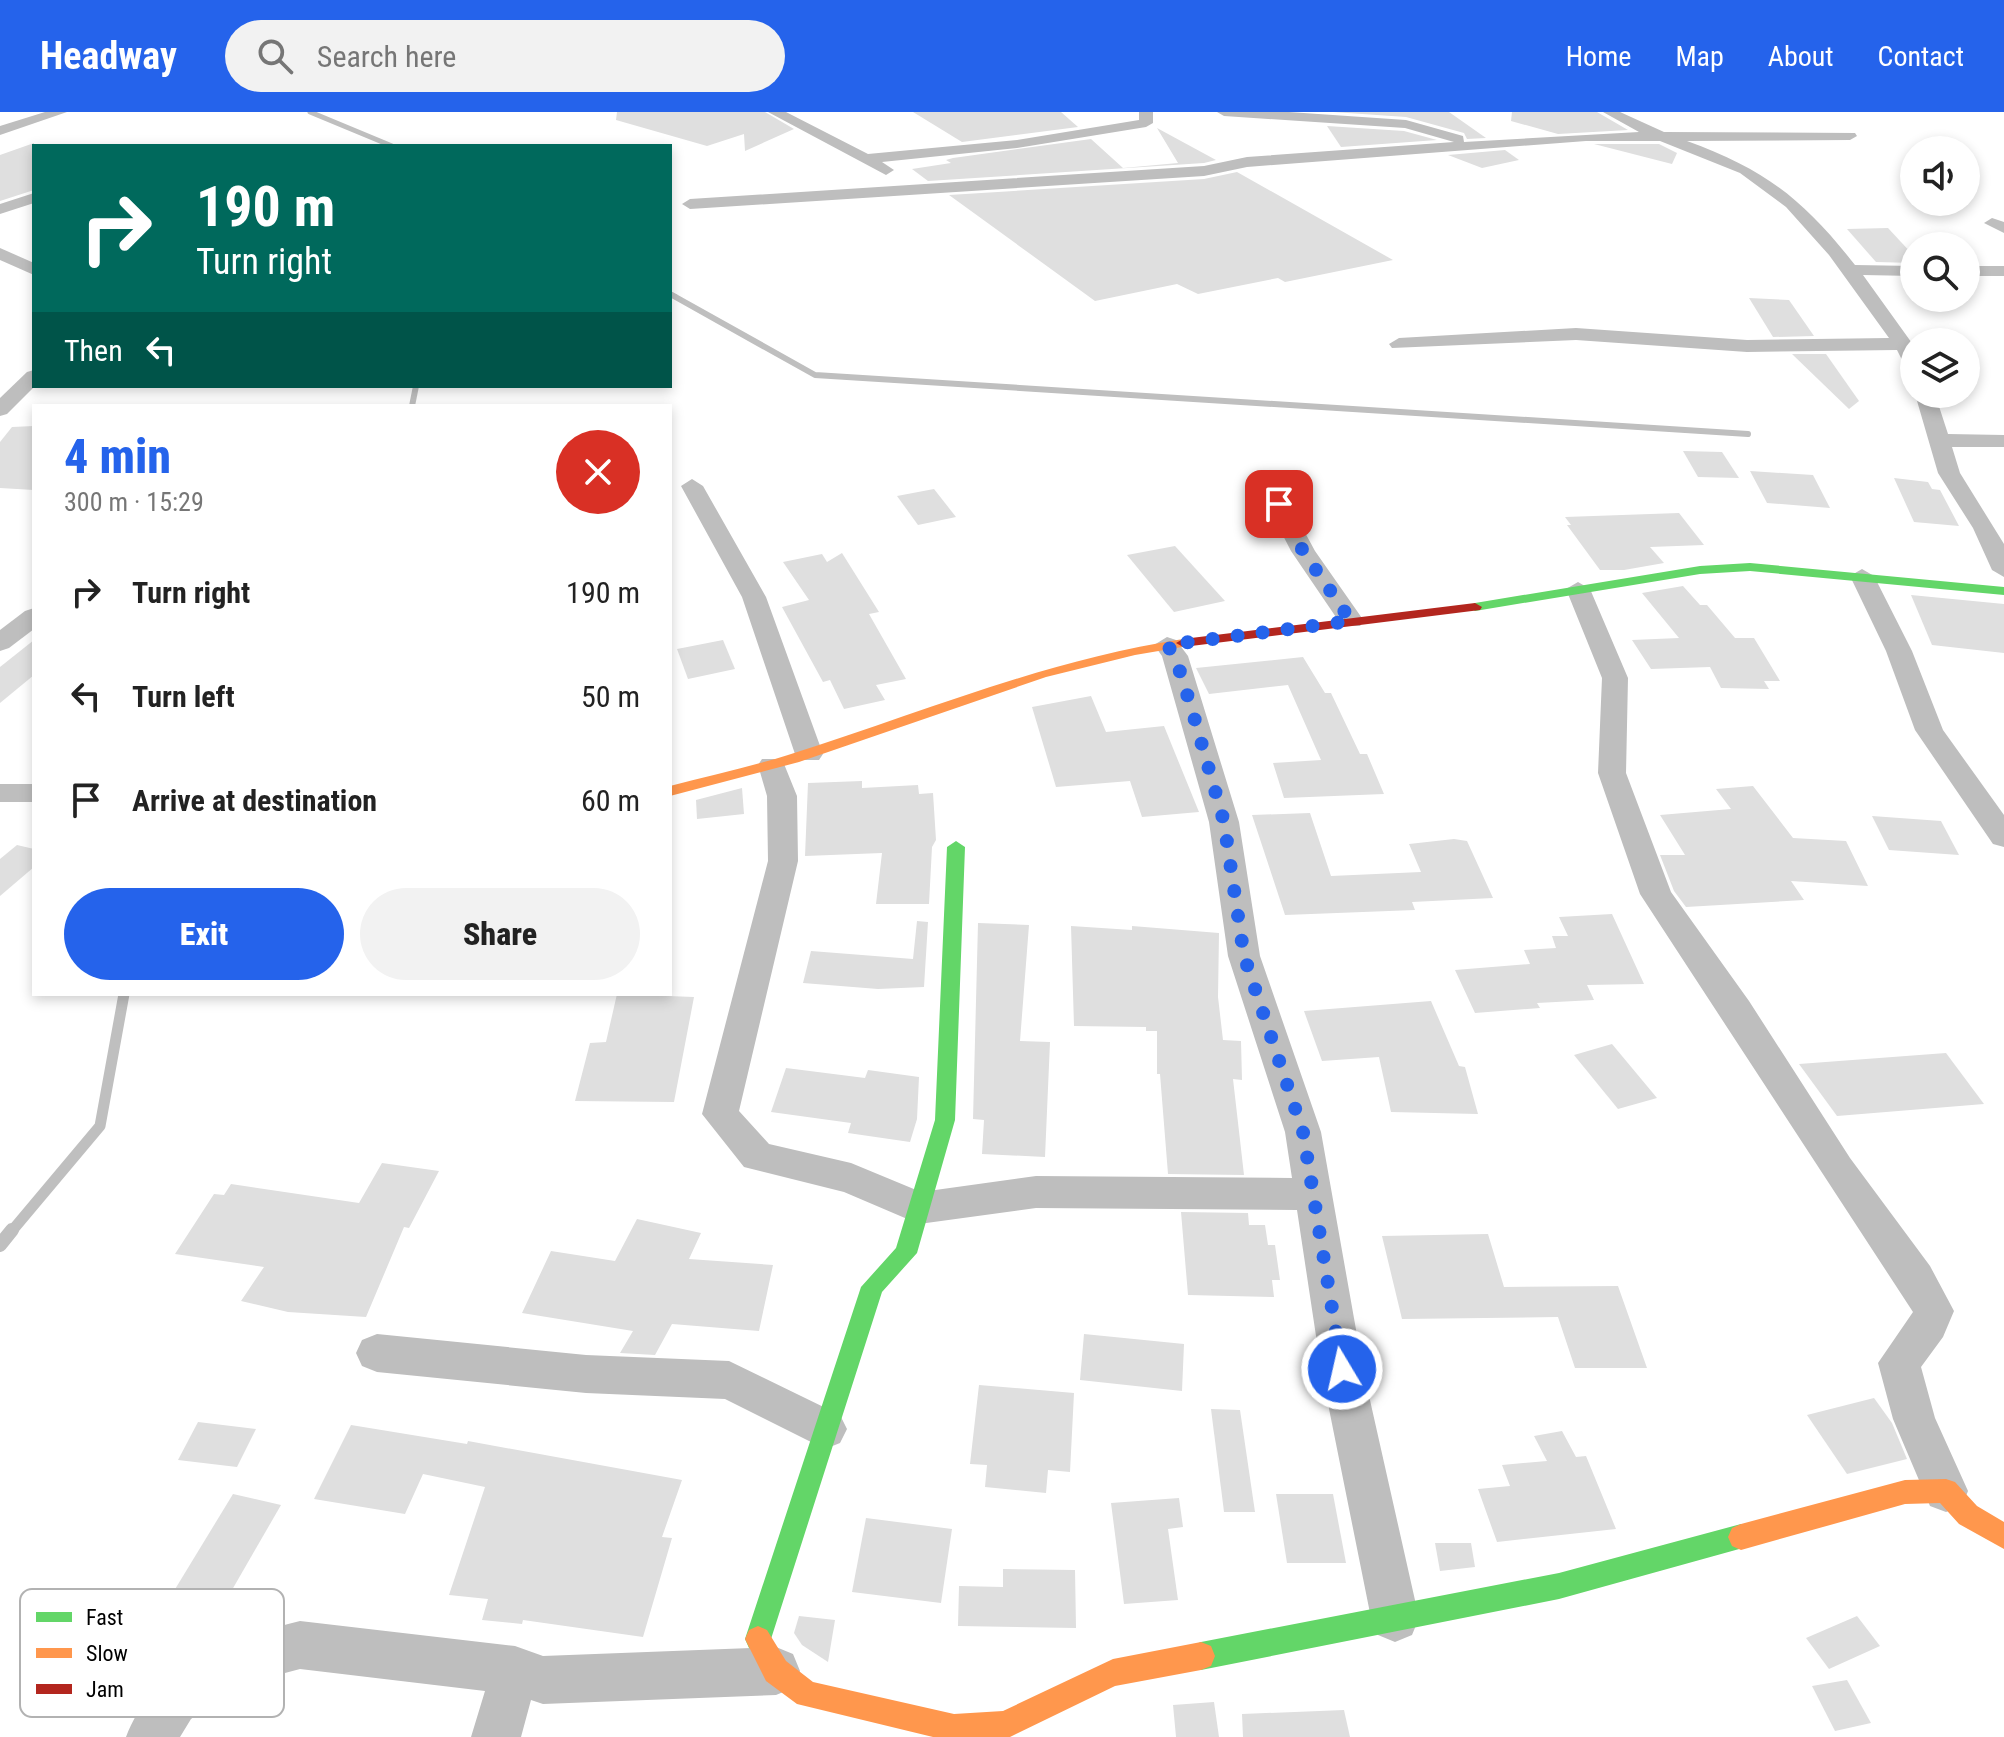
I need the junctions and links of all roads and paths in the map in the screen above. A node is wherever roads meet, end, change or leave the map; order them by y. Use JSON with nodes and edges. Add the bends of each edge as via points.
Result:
{"nodes":[{"id":1,"x":60,"y":112,"type":"edge"},
{"id":2,"x":775,"y":112,"type":"edge"},
{"id":3,"x":1146,"y":112,"type":"edge"},
{"id":4,"x":1224,"y":112,"type":"edge"},
{"id":5,"x":1610,"y":112,"type":"edge"},
{"id":6,"x":1653,"y":113,"type":"edge"},
{"id":7,"x":1634,"y":126,"type":"junction"},
{"id":8,"x":0,"y":131,"type":"edge"},
{"id":9,"x":1651,"y":134,"type":"junction"},
{"id":10,"x":1850,"y":136,"type":"dead end"},
{"id":11,"x":1505,"y":145,"type":"junction"},
{"id":12,"x":867,"y":159,"type":"junction"},
{"id":13,"x":938,"y":188,"type":"junction"},
{"id":14,"x":32,"y":199,"type":"edge"},
{"id":15,"x":690,"y":204,"type":"dead end"},
{"id":16,"x":0,"y":209,"type":"edge"},
{"id":17,"x":0,"y":253,"type":"edge"},
{"id":18,"x":32,"y":269,"type":"edge"},
{"id":19,"x":1850,"y":270,"type":"junction"},
{"id":20,"x":1900,"y":271,"type":"edge"},
{"id":21,"x":1980,"y":271,"type":"edge"},
{"id":22,"x":2004,"y":271,"type":"edge"},
{"id":23,"x":1900,"y":340,"type":"edge"},
{"id":24,"x":1399,"y":344,"type":"dead end"},
{"id":25,"x":1900,"y":344,"type":"edge"},
{"id":26,"x":32,"y":378,"type":"edge"},
{"id":27,"x":1930,"y":408,"type":"edge"},
{"id":28,"x":0,"y":410,"type":"edge"},
{"id":29,"x":1940,"y":440,"type":"junction"},
{"id":30,"x":2004,"y":441,"type":"edge"},
{"id":31,"x":1266,"y":481,"type":"dead end"},
{"id":32,"x":692,"y":486,"type":"dead end"},
{"id":33,"x":2004,"y":570,"type":"edge"},
{"id":34,"x":1862,"y":576,"type":"junction"},
{"id":35,"x":1578,"y":589,"type":"junction"},
{"id":36,"x":2004,"y":591,"type":"edge"},
{"id":37,"x":32,"y":618,"type":"edge"},
{"id":38,"x":1351,"y":621,"type":"junction"},
{"id":39,"x":0,"y":643,"type":"edge"},
{"id":40,"x":1167,"y":645,"type":"junction"},
{"id":41,"x":809,"y":754,"type":"junction"},
{"id":42,"x":772,"y":765,"type":"junction"},
{"id":43,"x":672,"y":790,"type":"edge"},
{"id":44,"x":0,"y":793,"type":"edge"},
{"id":45,"x":32,"y":793,"type":"edge"},
{"id":46,"x":2004,"y":837,"type":"edge"},
{"id":47,"x":956,"y":847,"type":"dead end"},
{"id":48,"x":1313,"y":1194,"type":"junction"},
{"id":49,"x":919,"y":1208,"type":"junction"},
{"id":50,"x":377,"y":1353,"type":"dead end"},
{"id":51,"x":825,"y":1429,"type":"junction"},
{"id":52,"x":1946,"y":1491,"type":"junction"},
{"id":53,"x":2004,"y":1536,"type":"edge"},
{"id":54,"x":1395,"y":1618,"type":"junction"},
{"id":55,"x":284,"y":1649,"type":"edge"},
{"id":56,"x":515,"y":1670,"type":"junction"},
{"id":57,"x":776,"y":1671,"type":"junction"},
{"id":58,"x":164,"y":1717,"type":"edge"},
{"id":59,"x":841,"y":1720,"type":"edge"},
{"id":60,"x":151,"y":1737,"type":"edge"},
{"id":61,"x":496,"y":1737,"type":"edge"}],
"edges":[{"from":1,"to":8,"type":"street"},
{"from":2,"to":12,"type":"street"},
{"from":3,"to":12,"type":"street","via":[[1146,123]]},
{"from":4,"to":11,"type":"street","via":[[1406,124]]},
{"from":5,"to":7,"type":"street"},
{"from":6,"to":7,"type":"street"},
{"from":7,"to":9,"type":"street"},
{"from":9,"to":10,"type":"street"},
{"from":9,"to":11,"type":"street"},
{"from":9,"to":19,"type":"street","via":[[1745,170],[1773,187]]},
{"from":11,"to":13,"type":"street"},
{"from":12,"to":13,"type":"street"},
{"from":13,"to":15,"type":"street"},
{"from":14,"to":16,"type":"street"},
{"from":17,"to":18,"type":"street"},
{"from":19,"to":20,"type":"street"},
{"from":19,"to":23,"type":"street"},
{"from":21,"to":22,"type":"street"},
{"from":24,"to":25,"type":"street","via":[[1576,334],[1747,346]]},
{"from":26,"to":28,"type":"street"},
{"from":27,"to":29,"type":"street"},
{"from":29,"to":30,"type":"street"},
{"from":29,"to":33,"type":"street","via":[[1949,473],[1985,528]]},
{"from":31,"to":38,"type":"street","via":[[1303,551]]},
{"from":32,"to":41,"type":"street","via":[[754,597]]},
{"from":34,"to":35,"type":"street","via":[[1750,567]]},
{"from":34,"to":36,"type":"street"},
{"from":34,"to":46,"type":"street","via":[[1899,651],[1929,730]]},
{"from":35,"to":38,"type":"street","via":[[1458,610]]},
{"from":35,"to":52,"type":"street","via":[[1615,678],[1612,773],[1656,894],[1934,1311],[1899,1363],[1914,1419]]},
{"from":37,"to":39,"type":"street"},
{"from":38,"to":40,"type":"street"},
{"from":40,"to":41,"type":"street","via":[[1078,663],[930,708]]},
{"from":40,"to":48,"type":"street","via":[[1175,656],[1224,822],[1244,956],[1303,1132]]},
{"from":41,"to":42,"type":"street"},
{"from":42,"to":43,"type":"street"},
{"from":42,"to":49,"type":"street","via":[[782,796],[783,861],[720,1114],[757,1156],[851,1178]]},
{"from":44,"to":45,"type":"street"},
{"from":47,"to":49,"type":"street","via":[[945,1120]]},
{"from":48,"to":49,"type":"street","via":[[1036,1192]]},
{"from":48,"to":54,"type":"street","via":[[1342,1369]]},
{"from":49,"to":51,"type":"street","via":[[906,1253],[872,1287]]},
{"from":50,"to":51,"type":"street","via":[[586,1374],[729,1380]]},
{"from":51,"to":57,"type":"street","via":[[757,1638]]},
{"from":52,"to":53,"type":"street","via":[[1968,1515]]},
{"from":52,"to":54,"type":"street","via":[[1905,1492],[1559,1586]]},
{"from":54,"to":59,"type":"street","via":[[1113,1673],[1005,1725],[954,1728]]},
{"from":55,"to":56,"type":"street","via":[[300,1645]]},
{"from":56,"to":57,"type":"street","via":[[543,1680]]},
{"from":56,"to":61,"type":"street"},
{"from":57,"to":59,"type":"street"},
{"from":58,"to":60,"type":"street"}]}
